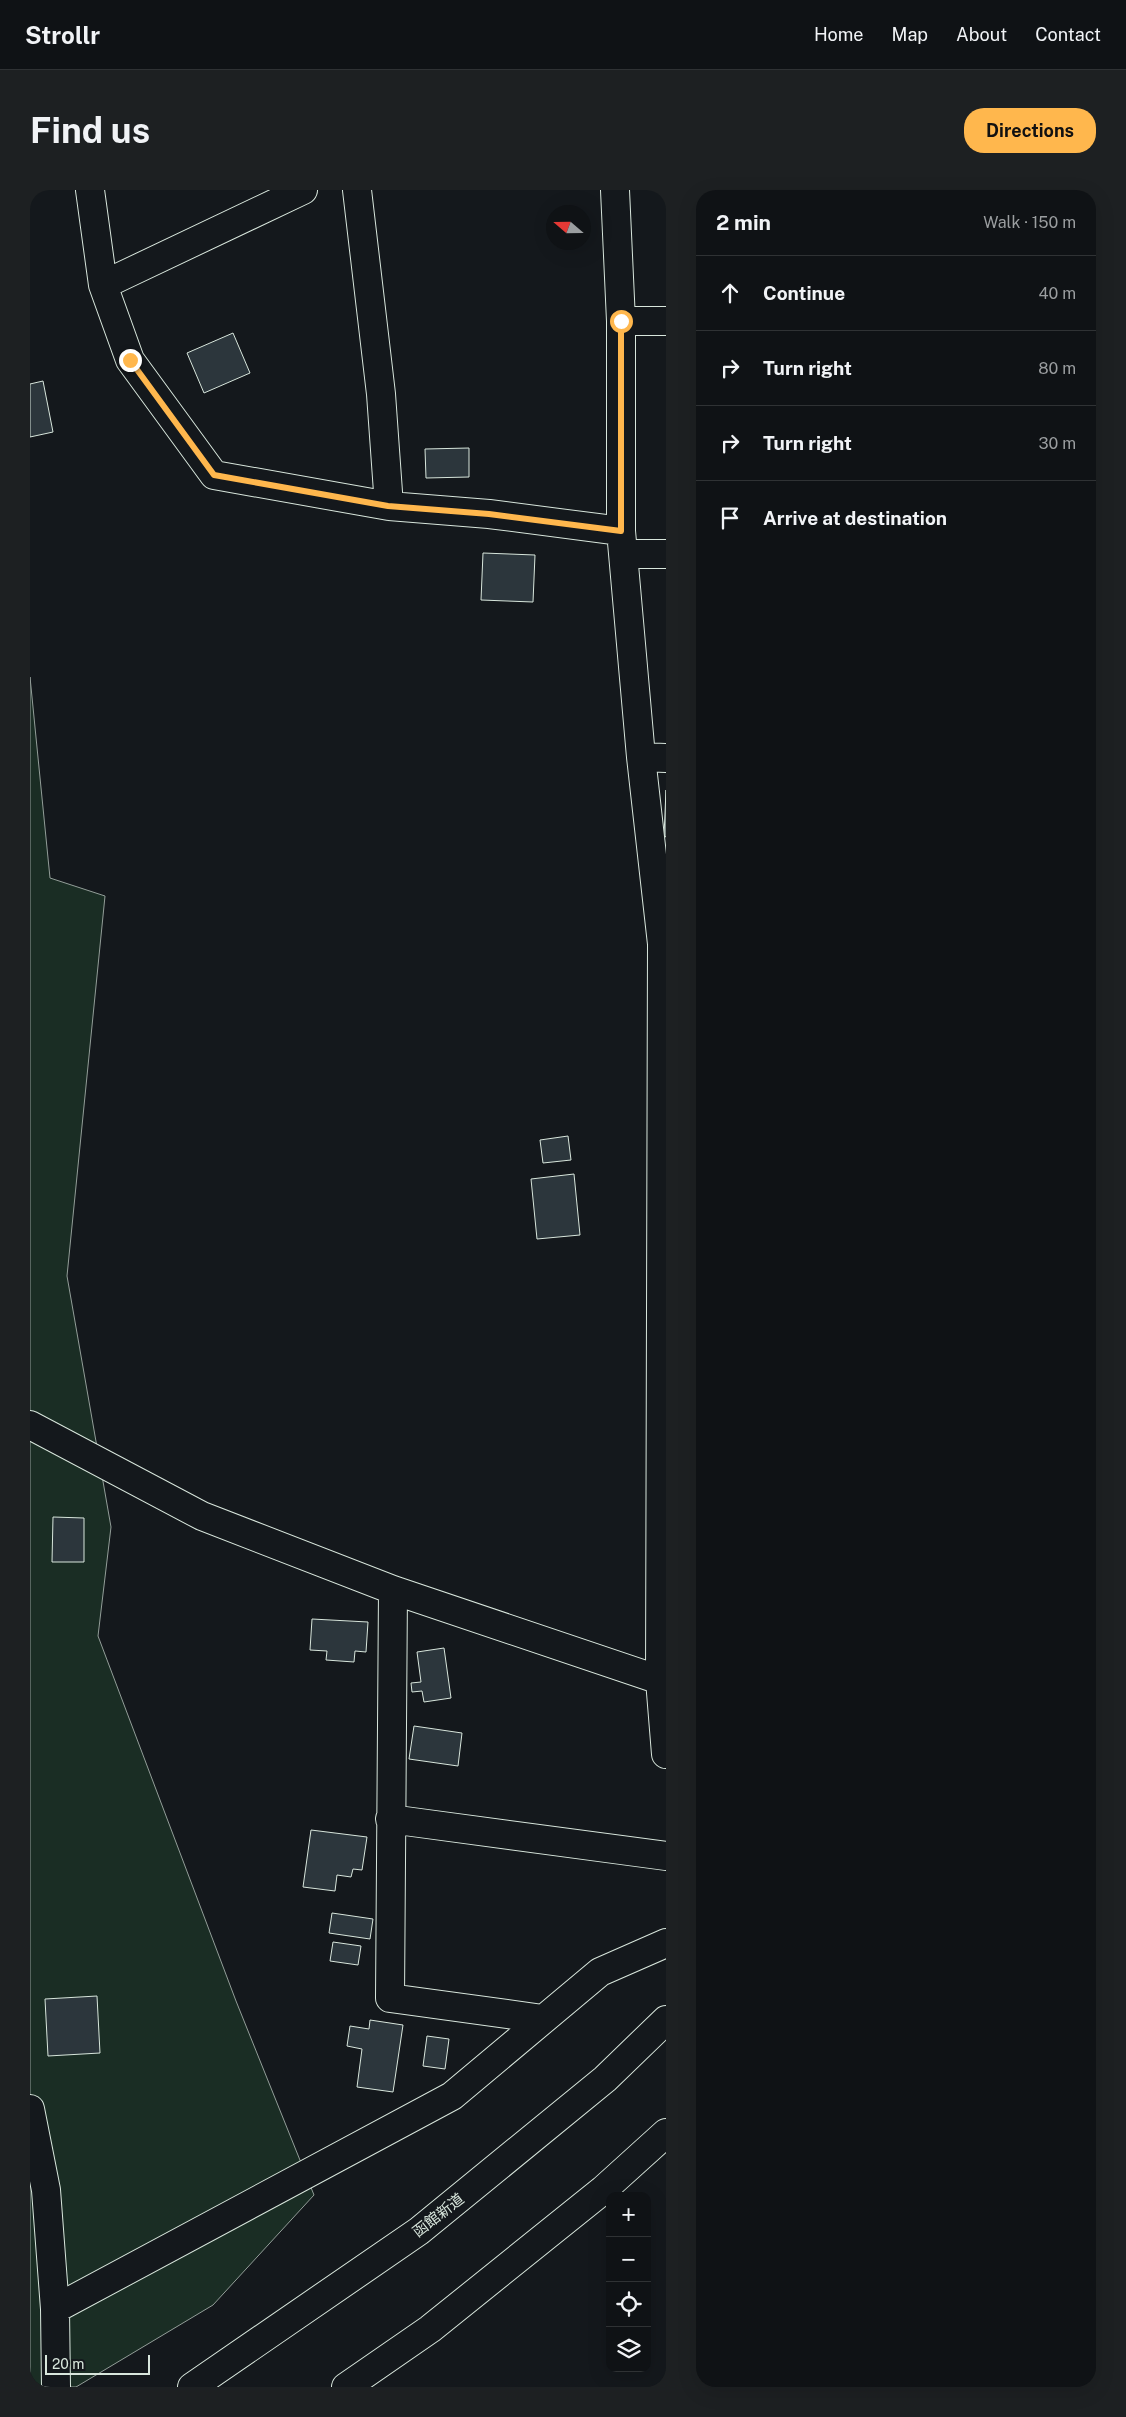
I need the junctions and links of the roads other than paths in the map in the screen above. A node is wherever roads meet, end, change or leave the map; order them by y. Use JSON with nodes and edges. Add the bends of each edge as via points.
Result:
{"nodes":[{"id":1,"x":90,"y":190,"type":"edge"},
{"id":2,"x":303,"y":190,"type":"edge"},
{"id":3,"x":357,"y":190,"type":"edge"},
{"id":4,"x":615,"y":190,"type":"edge"},
{"id":5,"x":103,"y":285,"type":"junction"},
{"id":6,"x":621,"y":321,"type":"junction"},
{"id":7,"x":666,"y":321,"type":"edge"},
{"id":8,"x":388,"y":506,"type":"junction"},
{"id":9,"x":622,"y":542,"type":"junction"},
{"id":10,"x":666,"y":554,"type":"edge"},
{"id":11,"x":653,"y":757,"type":"edge"},
{"id":12,"x":30,"y":1425,"type":"edge"},
{"id":13,"x":393,"y":1590,"type":"junction"},
{"id":14,"x":663,"y":1681,"type":"edge"},
{"id":15,"x":666,"y":1754,"type":"edge"},
{"id":16,"x":390,"y":1819,"type":"junction"},
{"id":17,"x":666,"y":1856,"type":"edge"},
{"id":18,"x":666,"y":1943,"type":"edge"},
{"id":19,"x":543,"y":2020,"type":"junction"},
{"id":20,"x":666,"y":2020,"type":"edge"},
{"id":21,"x":30,"y":2109,"type":"edge"},
{"id":22,"x":666,"y":2133,"type":"edge"},
{"id":23,"x":55,"y":2309,"type":"junction"},
{"id":24,"x":56,"y":2387,"type":"edge"},
{"id":25,"x":192,"y":2387,"type":"edge"},
{"id":26,"x":346,"y":2387,"type":"edge"}],
"edges":[{"from":1,"to":5,"type":"main road"},
{"from":2,"to":5,"type":"main road"},
{"from":3,"to":8,"type":"main road","via":[[381,394]]},
{"from":4,"to":6,"type":"main road"},
{"from":5,"to":8,"type":"main road","via":[[130,360],[214,475]]},
{"from":6,"to":7,"type":"main road"},
{"from":6,"to":9,"type":"main road"},
{"from":8,"to":9,"type":"main road","via":[[489,514]]},
{"from":9,"to":10,"type":"main road"},
{"from":9,"to":11,"type":"main road"},
{"from":11,"to":14,"type":"main road","via":[[662,944]]},
{"from":12,"to":13,"type":"main road","via":[[202,1516]]},
{"from":13,"to":14,"type":"main road"},
{"from":13,"to":16,"type":"main road"},
{"from":14,"to":15,"type":"main road"},
{"from":16,"to":17,"type":"main road"},
{"from":16,"to":19,"type":"main road","via":[[390,1998]]},
{"from":18,"to":19,"type":"main road","via":[[600,1972]]},
{"from":19,"to":23,"type":"main road","via":[[452,2096]]},
{"from":20,"to":25,"type":"main road","name":"函館新道","via":[[605,2079],[418,2231]]},
{"from":21,"to":23,"type":"main road","via":[[46,2190]]},
{"from":22,"to":26,"type":"main road","via":[[603,2190],[430,2329]]},
{"from":23,"to":24,"type":"main road"}]}
